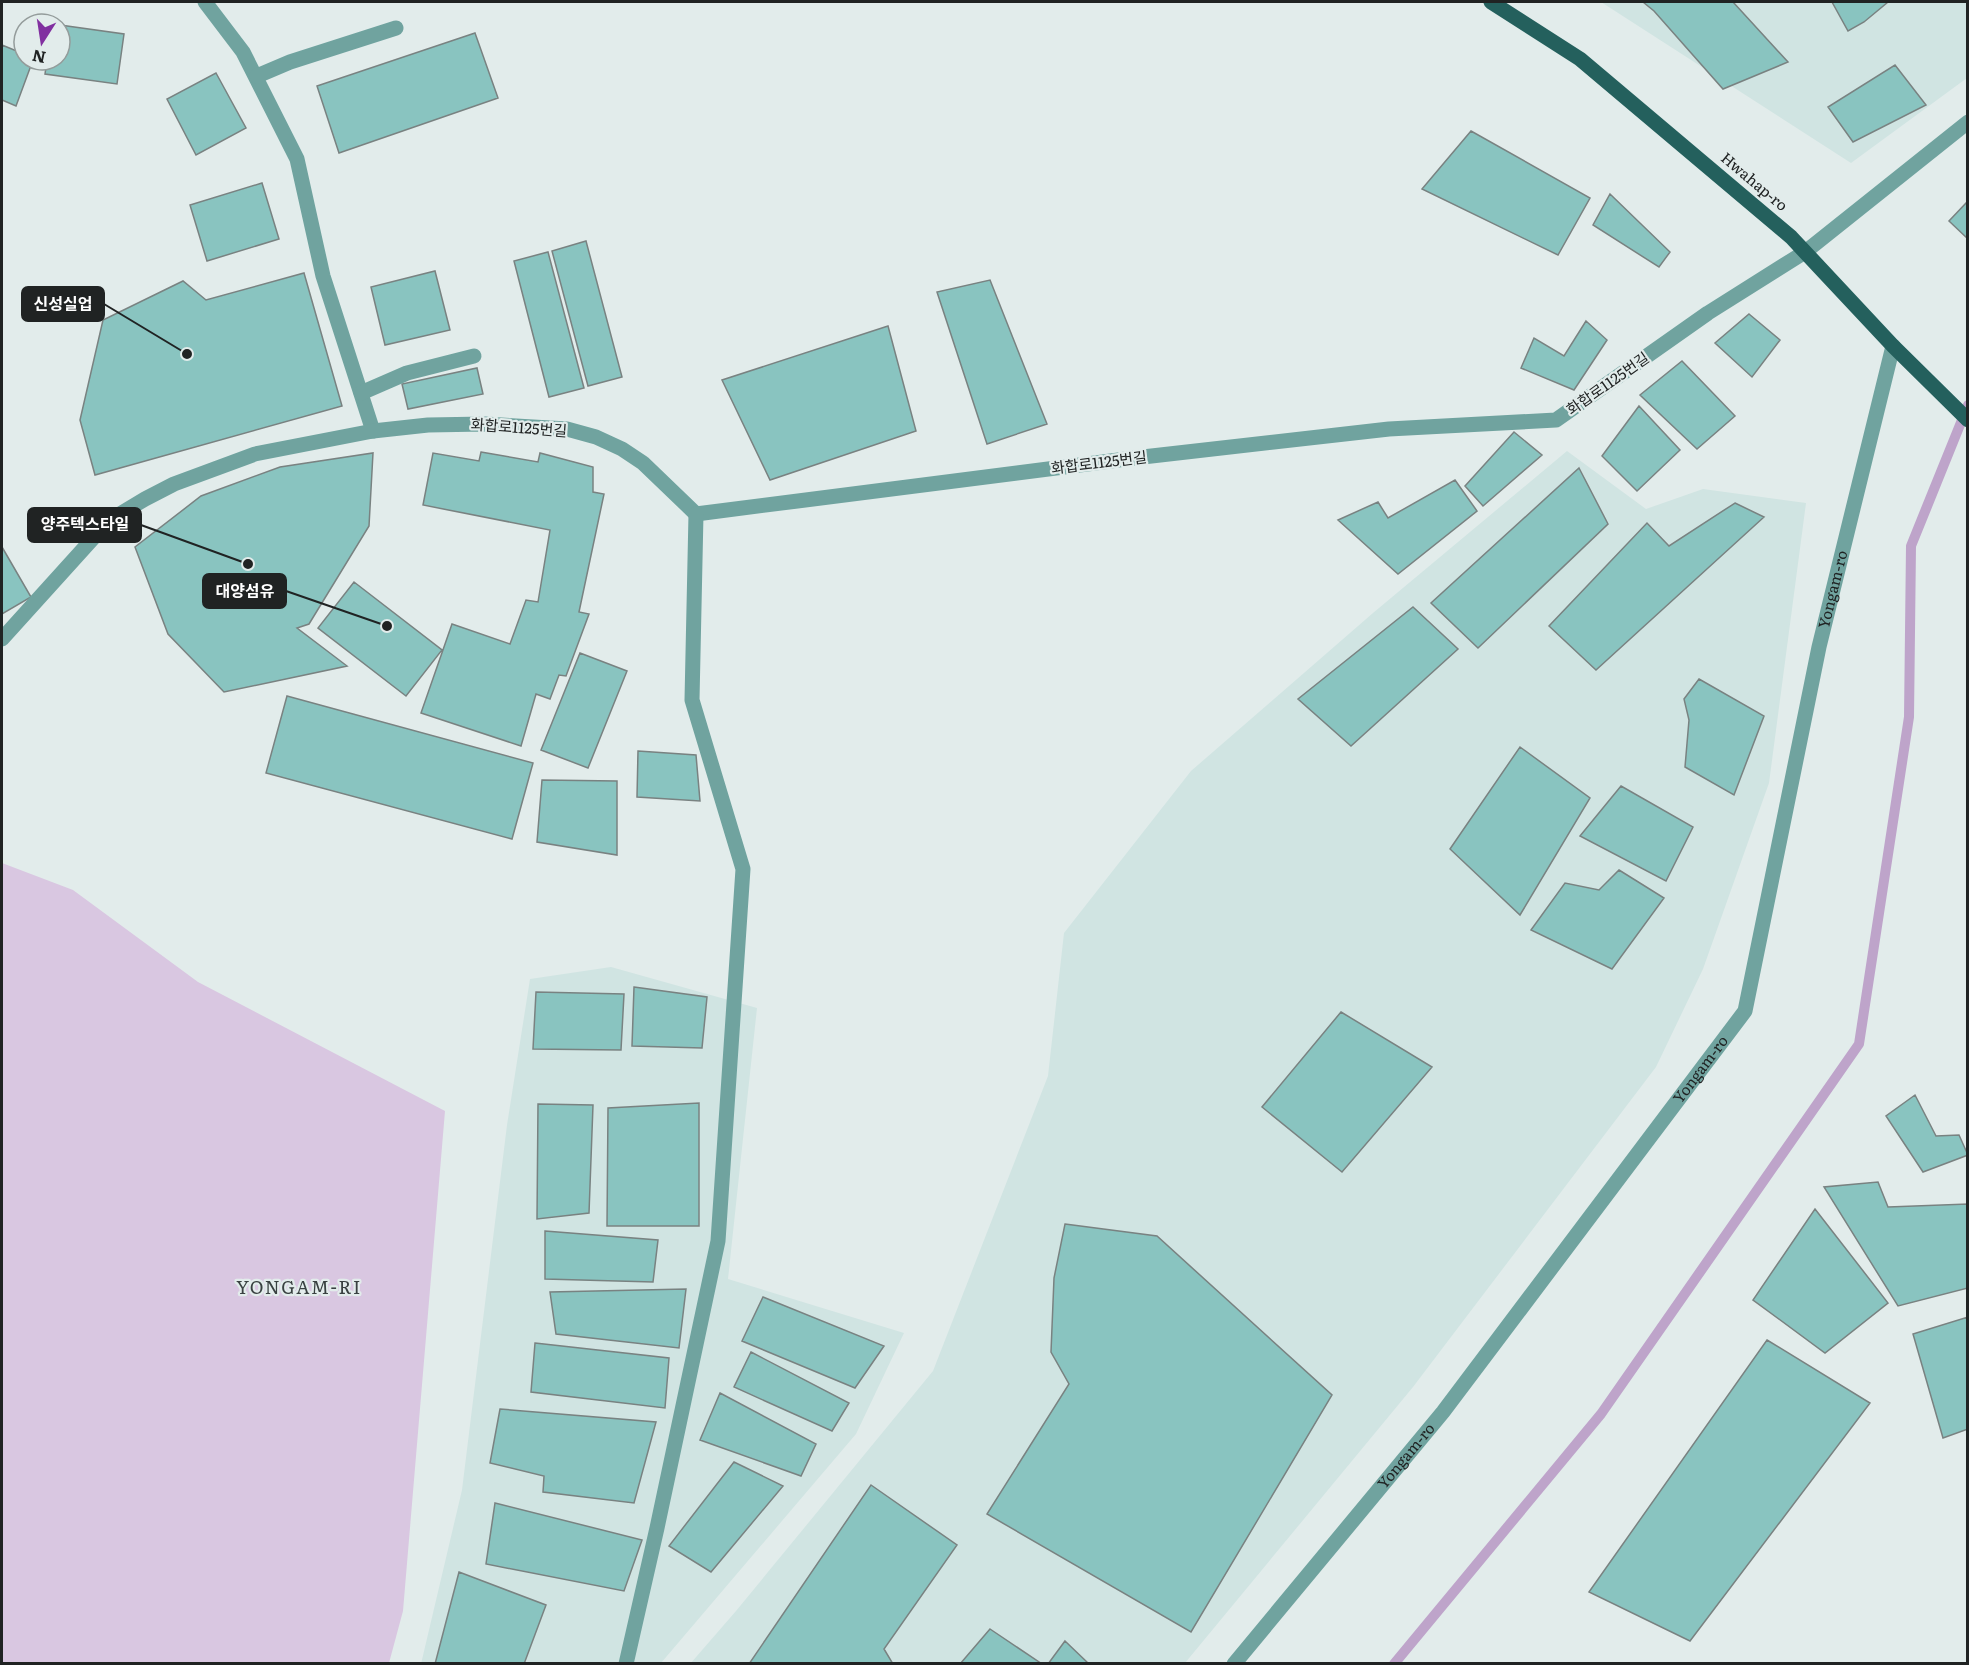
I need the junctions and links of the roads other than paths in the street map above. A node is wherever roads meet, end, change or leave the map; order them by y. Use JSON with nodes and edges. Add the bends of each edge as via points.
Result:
{"nodes":[{"id":1,"x":205,"y":2,"type":"edge"},
{"id":2,"x":1491,"y":2,"type":"edge"},
{"id":3,"x":396,"y":28,"type":"dead end"},
{"id":4,"x":256,"y":76,"type":"junction"},
{"id":5,"x":1968,"y":122,"type":"edge"},
{"id":6,"x":1805,"y":252,"type":"junction"},
{"id":7,"x":1893,"y":346,"type":"junction"},
{"id":8,"x":474,"y":356,"type":"dead end"},
{"id":9,"x":361,"y":393,"type":"junction"},
{"id":10,"x":1968,"y":420,"type":"edge"},
{"id":11,"x":373,"y":431,"type":"junction"},
{"id":12,"x":696,"y":514,"type":"junction"},
{"id":13,"x":2,"y":639,"type":"edge"},
{"id":14,"x":626,"y":1664,"type":"edge"},
{"id":15,"x":1234,"y":1664,"type":"edge"}],
"edges":[{"from":1,"to":4,"type":"street"},
{"from":2,"to":6,"type":"main road","name":"Hwahap-ro","via":[[1580,59]]},
{"from":3,"to":4,"type":"street"},
{"from":4,"to":9,"type":"street","via":[[297,159],[323,276]]},
{"from":5,"to":6,"type":"street","name":"화합로1125번길"},
{"from":6,"to":7,"type":"main road","name":"Hwahap-ro"},
{"from":6,"to":12,"type":"street","name":"화합로1125번길","via":[[1708,313],[1556,420],[1389,429]]},
{"from":7,"to":10,"type":"main road","name":"Hwahap-ro"},
{"from":7,"to":15,"type":"street","name":"Yongam-ro","via":[[1818,647],[1745,1011],[1443,1412]]},
{"from":8,"to":9,"type":"street","via":[[407,372]]},
{"from":9,"to":11,"type":"street"},
{"from":11,"to":12,"type":"street","name":"화합로1125번길","via":[[485,424],[567,429],[622,449],[643,463]]},
{"from":11,"to":13,"type":"street","name":"화합로1125번길","via":[[255,454],[174,484],[145,500],[115,517],[96,535]]},
{"from":12,"to":14,"type":"street","via":[[692,699],[743,869],[718,1241]]}]}
